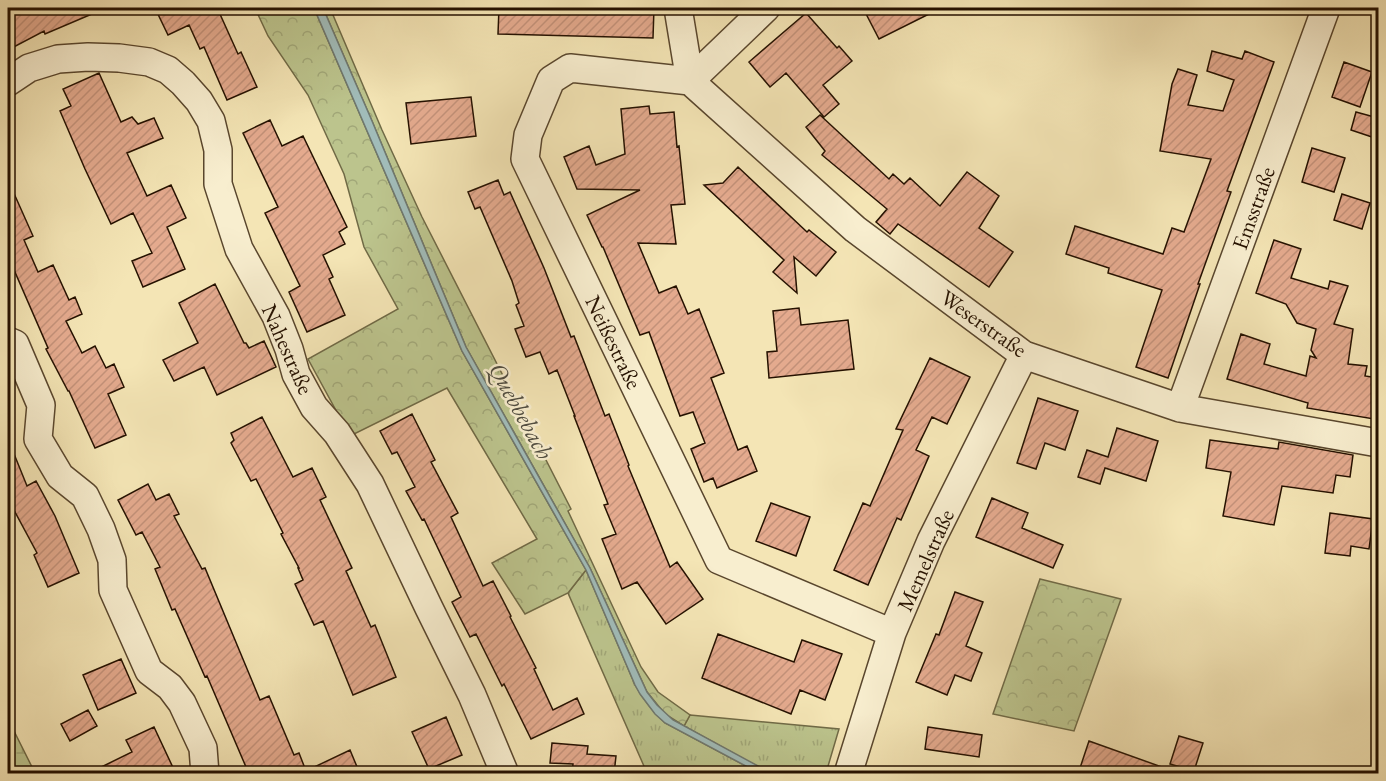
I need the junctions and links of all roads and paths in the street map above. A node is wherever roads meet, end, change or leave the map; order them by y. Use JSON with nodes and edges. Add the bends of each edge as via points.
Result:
{"nodes":[{"id":1,"x":678,"y":8,"type":"edge"},
{"id":2,"x":766,"y":8,"type":"edge"},
{"id":3,"x":1326,"y":8,"type":"edge"},
{"id":4,"x":8,"y":81,"type":"edge"},
{"id":5,"x":690,"y":81,"type":"junction"},
{"id":6,"x":8,"y":341,"type":"edge"},
{"id":7,"x":1024,"y":356,"type":"junction"},
{"id":8,"x":1180,"y":408,"type":"junction"},
{"id":9,"x":1378,"y":443,"type":"edge"},
{"id":10,"x":892,"y":633,"type":"junction"},
{"id":11,"x":206,"y":774,"type":"edge"},
{"id":12,"x":505,"y":774,"type":"edge"},
{"id":13,"x":848,"y":774,"type":"edge"}],
"edges":[{"from":1,"to":5,"type":"street"},
{"from":2,"to":5,"type":"street"},
{"from":3,"to":8,"type":"street","name":"Emsstraße"},
{"from":4,"to":12,"type":"street","name":"Nahestraße","via":[[29,68],[58,59],[119,58],[149,62],[168,70],[199,101],[212,121],[218,150],[218,184],[240,249],[276,316],[296,374],[314,407],[337,433],[370,484],[472,695]]},
{"from":5,"to":7,"type":"street","name":"Weserstraße","via":[[855,229]]},
{"from":5,"to":10,"type":"street","name":"Neißestraße","via":[[570,68],[551,80],[528,135],[525,159],[718,560]]},
{"from":6,"to":11,"type":"street","via":[[15,344],[41,405],[38,439],[60,476],[85,496],[112,560],[112,590],[149,671],[170,687],[182,703],[203,748]]},
{"from":7,"to":8,"type":"street","name":"Weserstraße"},
{"from":7,"to":10,"type":"street","name":"Memelstraße","via":[[931,541]]},
{"from":8,"to":9,"type":"street","name":"Weserstraße"},
{"from":10,"to":13,"type":"street","name":"Memelstraße"}]}
